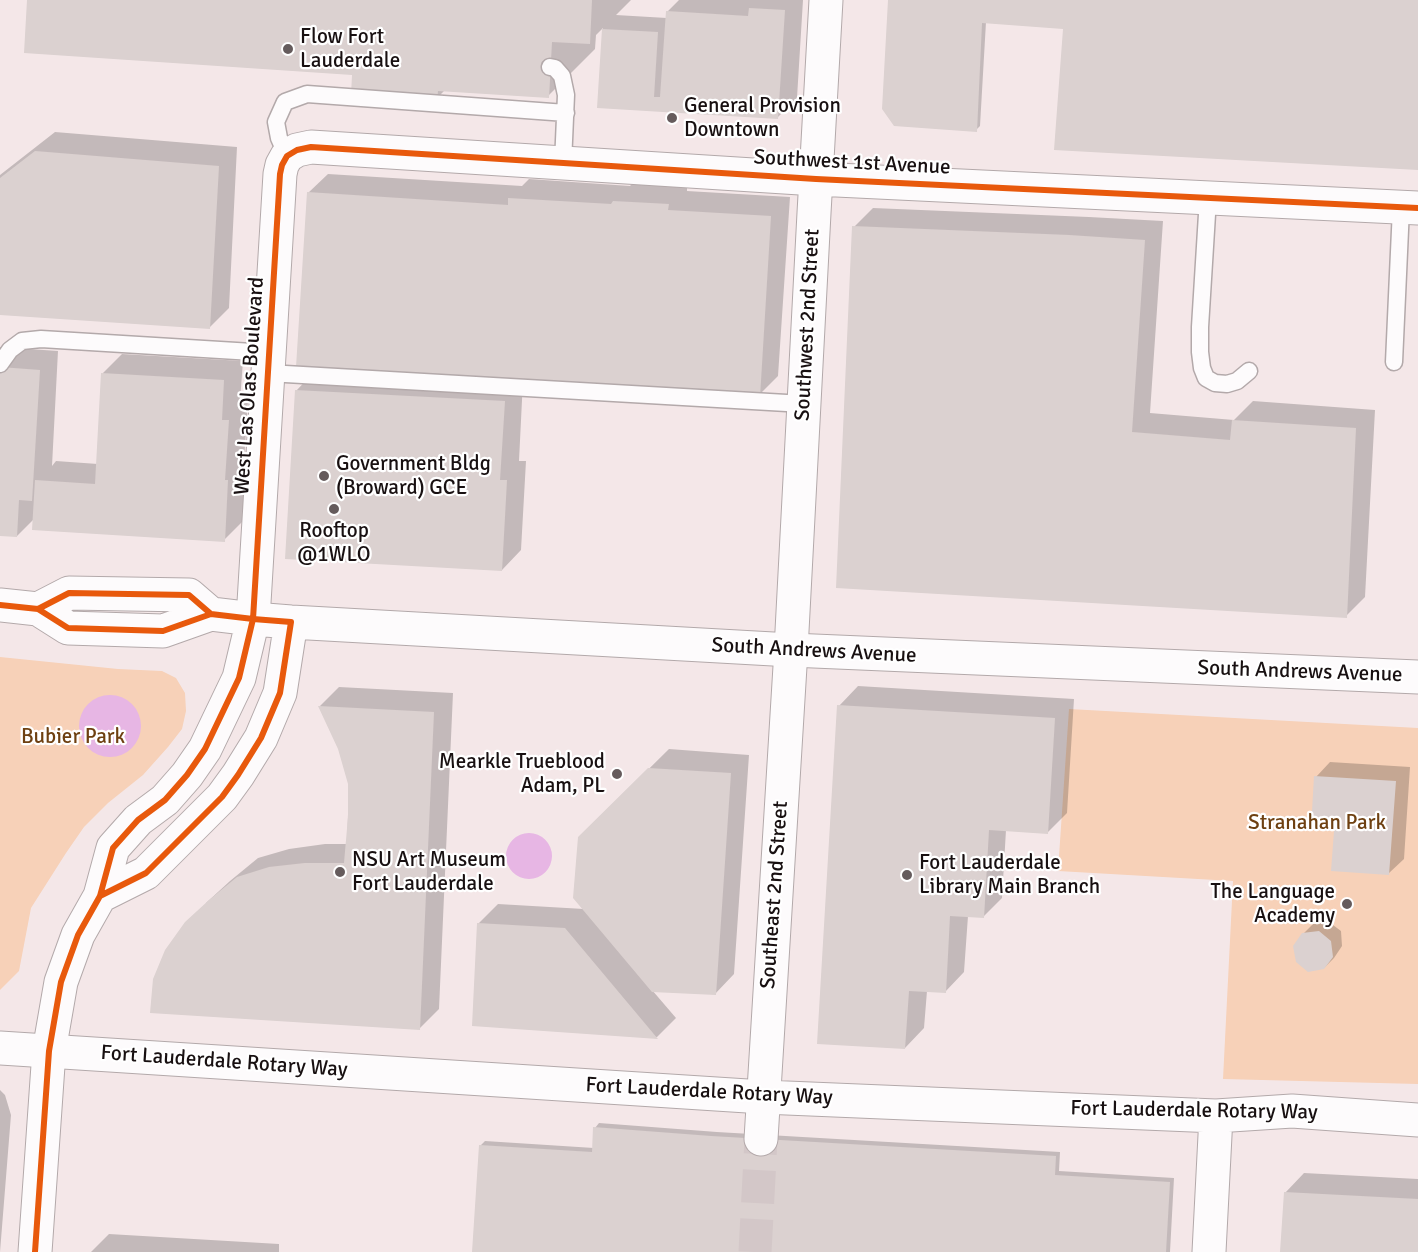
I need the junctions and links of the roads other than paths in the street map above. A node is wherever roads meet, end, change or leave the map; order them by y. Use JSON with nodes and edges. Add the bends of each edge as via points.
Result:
{"nodes":[{"id":1,"x":826,"y":0,"type":"edge"},
{"id":2,"x":550,"y":67,"type":"dead end"},
{"id":3,"x":566,"y":113,"type":"junction"},
{"id":4,"x":287,"y":156,"type":"junction"},
{"id":5,"x":563,"y":163,"type":"junction"},
{"id":6,"x":816,"y":179,"type":"junction"},
{"id":7,"x":1208,"y":198,"type":"junction"},
{"id":8,"x":1409,"y":208,"type":"edge"},
{"id":9,"x":1394,"y":362,"type":"dead end"},
{"id":10,"x":269,"y":363,"type":"junction"},
{"id":11,"x":0,"y":364,"type":"edge"},
{"id":12,"x":1249,"y":371,"type":"dead end"},
{"id":13,"x":804,"y":404,"type":"junction"},
{"id":14,"x":0,"y":605,"type":"edge"},
{"id":15,"x":253,"y":619,"type":"junction"},
{"id":16,"x":291,"y":622,"type":"junction"},
{"id":17,"x":791,"y":650,"type":"junction"},
{"id":18,"x":1418,"y":677,"type":"edge"},
{"id":19,"x":100,"y":896,"type":"junction"},
{"id":20,"x":0,"y":1048,"type":"edge"},
{"id":21,"x":49,"y":1051,"type":"junction"},
{"id":22,"x":763,"y":1097,"type":"junction"},
{"id":23,"x":1216,"y":1116,"type":"junction"},
{"id":24,"x":1418,"y":1120,"type":"edge"},
{"id":25,"x":761,"y":1139,"type":"tunnel mouth"},
{"id":26,"x":35,"y":1252,"type":"edge"},
{"id":27,"x":1209,"y":1252,"type":"edge"}],
"edges":[{"from":1,"to":6,"type":"street","name":"Southwest 2nd Street"},
{"from":2,"to":3,"type":"lane","via":[[562,76]]},
{"from":3,"to":4,"type":"lane","via":[[307,94],[285,102],[276,122]]},
{"from":3,"to":5,"type":"lane"},
{"from":4,"to":5,"type":"street","name":"Southwest 1st Avenue","via":[[311,147]]},
{"from":4,"to":10,"type":"street","name":"West Las Olas Boulevard","via":[[280,174]]},
{"from":5,"to":6,"type":"street","name":"Southwest 1st Avenue"},
{"from":6,"to":7,"type":"street","name":"Southwest 1st Avenue"},
{"from":6,"to":13,"type":"street","name":"Southwest 2nd Street"},
{"from":7,"to":8,"type":"street","name":"Southwest 1st Avenue"},
{"from":7,"to":12,"type":"lane","via":[[1200,327],[1202,368],[1206,378],[1227,384]]},
{"from":8,"to":9,"type":"lane"},
{"from":10,"to":11,"type":"lane","via":[[41,339],[22,341]]},
{"from":10,"to":13,"type":"lane"},
{"from":10,"to":15,"type":"street","name":"West Las Olas Boulevard"},
{"from":13,"to":17,"type":"street","name":"Southwest 2nd Street"},
{"from":14,"to":15,"type":"street","name":"South Andrews Avenue","via":[[38,609],[69,593],[189,596],[212,614]]},
{"from":15,"to":16,"type":"street","name":"South Andrews Avenue"},
{"from":15,"to":19,"type":"street","name":"West Las Olas Boulevard","via":[[239,678],[205,749],[165,800],[138,820],[113,848]]},
{"from":16,"to":17,"type":"street","name":"South Andrews Avenue"},
{"from":16,"to":19,"type":"street","via":[[280,693],[261,738],[238,775],[222,797],[146,873]]},
{"from":17,"to":18,"type":"street","name":"South Andrews Avenue"},
{"from":17,"to":22,"type":"street","name":"Southeast 2nd Street"},
{"from":19,"to":21,"type":"street","name":"West Las Olas Boulevard","via":[[78,934],[61,981]]},
{"from":20,"to":21,"type":"street","name":"Fort Lauderdale Rotary Way"},
{"from":21,"to":22,"type":"street","name":"Fort Lauderdale Rotary Way"},
{"from":21,"to":26,"type":"street","name":"West Las Olas Boulevard"},
{"from":22,"to":23,"type":"street","name":"Fort Lauderdale Rotary Way"},
{"from":22,"to":25,"type":"street","name":"Southeast 2nd Street"},
{"from":23,"to":24,"type":"street","name":"Fort Lauderdale Rotary Way","via":[[1292,1111]]},
{"from":23,"to":27,"type":"street"}]}
